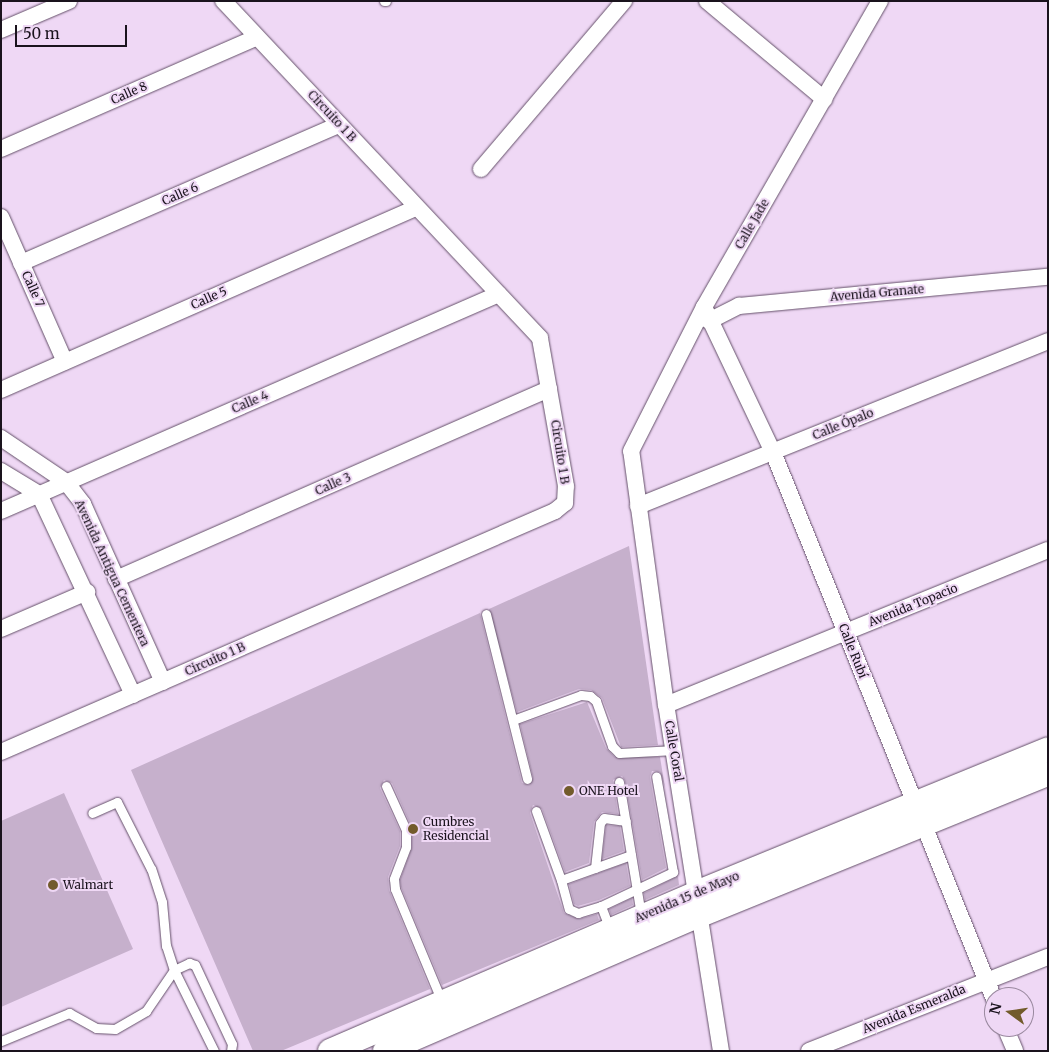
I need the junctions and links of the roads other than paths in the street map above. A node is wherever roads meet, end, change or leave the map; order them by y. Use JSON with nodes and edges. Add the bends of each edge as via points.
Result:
{"nodes":[{"id":1,"x":69,"y":1,"type":"edge"},
{"id":2,"x":223,"y":1,"type":"edge"},
{"id":3,"x":624,"y":1,"type":"edge"},
{"id":4,"x":707,"y":1,"type":"edge"},
{"id":5,"x":880,"y":1,"type":"edge"},
{"id":6,"x":1,"y":30,"type":"edge"},
{"id":7,"x":257,"y":37,"type":"junction"},
{"id":8,"x":824,"y":99,"type":"junction"},
{"id":9,"x":340,"y":124,"type":"junction"},
{"id":10,"x":1,"y":149,"type":"edge"},
{"id":11,"x":481,"y":169,"type":"dead end"},
{"id":12,"x":417,"y":207,"type":"junction"},
{"id":13,"x":1,"y":217,"type":"edge"},
{"id":14,"x":21,"y":263,"type":"junction"},
{"id":15,"x":1048,"y":276,"type":"edge"},
{"id":16,"x":499,"y":294,"type":"junction"},
{"id":17,"x":706,"y":314,"type":"junction"},
{"id":18,"x":1048,"y":341,"type":"edge"},
{"id":19,"x":65,"y":362,"type":"junction"},
{"id":20,"x":549,"y":389,"type":"junction"},
{"id":21,"x":1,"y":390,"type":"edge"},
{"id":22,"x":1,"y":438,"type":"edge"},
{"id":23,"x":631,"y":451,"type":"joint"},
{"id":24,"x":773,"y":452,"type":"junction"},
{"id":25,"x":1,"y":470,"type":"edge"},
{"id":26,"x":66,"y":482,"type":"junction"},
{"id":27,"x":39,"y":494,"type":"junction"},
{"id":28,"x":638,"y":506,"type":"junction"},
{"id":29,"x":1,"y":511,"type":"edge"},
{"id":30,"x":1048,"y":550,"type":"edge"},
{"id":31,"x":116,"y":579,"type":"junction"},
{"id":32,"x":87,"y":592,"type":"junction"},
{"id":33,"x":486,"y":614,"type":"dead end"},
{"id":34,"x":1,"y":629,"type":"edge"},
{"id":35,"x":846,"y":632,"type":"junction"},
{"id":36,"x":163,"y":682,"type":"junction"},
{"id":37,"x":133,"y":695,"type":"junction"},
{"id":38,"x":666,"y":705,"type":"junction"},
{"id":39,"x":513,"y":720,"type":"junction"},
{"id":40,"x":1048,"y":749,"type":"edge"},
{"id":41,"x":675,"y":750,"type":"junction"},
{"id":42,"x":1,"y":752,"type":"edge"},
{"id":43,"x":1048,"y":774,"type":"edge"},
{"id":44,"x":656,"y":776,"type":"dead end"},
{"id":45,"x":527,"y":779,"type":"dead end"},
{"id":46,"x":619,"y":782,"type":"dead end"},
{"id":47,"x":386,"y":786,"type":"dead end"},
{"id":48,"x":536,"y":811,"type":"dead end"},
{"id":49,"x":92,"y":813,"type":"dead end"},
{"id":50,"x":919,"y":814,"type":"junction"},
{"id":51,"x":626,"y":821,"type":"junction"},
{"id":52,"x":631,"y":855,"type":"junction"},
{"id":53,"x":595,"y":868,"type":"junction"},
{"id":54,"x":560,"y":880,"type":"junction"},
{"id":55,"x":638,"y":886,"type":"junction"},
{"id":56,"x":698,"y":904,"type":"junction"},
{"id":57,"x":601,"y":906,"type":"junction"},
{"id":58,"x":641,"y":916,"type":"junction"},
{"id":59,"x":610,"y":930,"type":"junction"},
{"id":60,"x":1048,"y":957,"type":"edge"},
{"id":61,"x":174,"y":970,"type":"junction"},
{"id":62,"x":986,"y":981,"type":"junction"},
{"id":63,"x":989,"y":987,"type":"edge"},
{"id":64,"x":442,"y":1002,"type":"junction"},
{"id":65,"x":1009,"y":1037,"type":"edge"},
{"id":66,"x":1,"y":1041,"type":"edge"},
{"id":67,"x":214,"y":1051,"type":"edge"},
{"id":68,"x":231,"y":1051,"type":"edge"},
{"id":69,"x":330,"y":1051,"type":"edge"},
{"id":70,"x":385,"y":1051,"type":"edge"},
{"id":71,"x":721,"y":1051,"type":"edge"},
{"id":72,"x":809,"y":1051,"type":"edge"},
{"id":73,"x":1015,"y":1051,"type":"edge"}],
"edges":[{"from":1,"to":6,"type":"street"},
{"from":2,"to":7,"type":"street","name":"Circuito 1 B"},
{"from":3,"to":11,"type":"street"},
{"from":4,"to":8,"type":"street"},
{"from":5,"to":8,"type":"street","name":"Calle Jade"},
{"from":7,"to":9,"type":"street","name":"Circuito 1 B"},
{"from":7,"to":10,"type":"street","name":"Calle 8"},
{"from":8,"to":17,"type":"street","name":"Calle Jade"},
{"from":9,"to":12,"type":"street","name":"Circuito 1 B"},
{"from":9,"to":14,"type":"street","name":"Calle 6"},
{"from":12,"to":16,"type":"street","name":"Circuito 1 B"},
{"from":12,"to":19,"type":"street","name":"Calle 5"},
{"from":13,"to":14,"type":"street","name":"Calle 7"},
{"from":14,"to":19,"type":"street","name":"Calle 7"},
{"from":15,"to":17,"type":"street","name":"Avenida Granate","via":[[739,306]]},
{"from":16,"to":20,"type":"street","name":"Circuito 1 B","via":[[540,338]]},
{"from":16,"to":26,"type":"street","name":"Calle 4"},
{"from":17,"to":23,"type":"street","name":"Calle Jade"},
{"from":17,"to":24,"type":"street","name":"Calle Rubí"},
{"from":18,"to":24,"type":"street","name":"Calle Ópalo"},
{"from":19,"to":21,"type":"street","name":"Calle 5"},
{"from":20,"to":31,"type":"street","name":"Calle 3"},
{"from":20,"to":36,"type":"street","name":"Circuito 1 B","via":[[566,486],[565,503],[555,511]]},
{"from":22,"to":26,"type":"street","name":"Avenida Antigua Cementera"},
{"from":23,"to":28,"type":"street","name":"Calle Coral"},
{"from":24,"to":28,"type":"street","name":"Calle Ópalo"},
{"from":24,"to":35,"type":"street","name":"Calle Rubí"},
{"from":25,"to":27,"type":"street"},
{"from":26,"to":27,"type":"street","name":"Calle 4"},
{"from":26,"to":31,"type":"street","name":"Avenida Antigua Cementera","via":[[82,504]]},
{"from":27,"to":29,"type":"street","name":"Calle 4"},
{"from":27,"to":32,"type":"street"},
{"from":28,"to":38,"type":"street","name":"Calle Coral"},
{"from":30,"to":35,"type":"street","name":"Avenida Topacio"},
{"from":31,"to":36,"type":"street","name":"Avenida Antigua Cementera"},
{"from":32,"to":34,"type":"street"},
{"from":32,"to":37,"type":"street"},
{"from":33,"to":39,"type":"lane"},
{"from":35,"to":38,"type":"street","name":"Avenida Topacio"},
{"from":35,"to":50,"type":"street","name":"Calle Rubí"},
{"from":36,"to":37,"type":"street","name":"Circuito 1 B"},
{"from":37,"to":42,"type":"street","name":"Circuito 1 B"},
{"from":38,"to":41,"type":"street","name":"Calle Coral"},
{"from":39,"to":41,"type":"lane","via":[[581,695],[590,696],[596,701],[612,746],[619,753]]},
{"from":39,"to":45,"type":"lane"},
{"from":40,"to":50,"type":"main road","name":"Avenida 15 de Mayo"},
{"from":41,"to":56,"type":"street","name":"Calle Coral"},
{"from":43,"to":50,"type":"main road","name":"Avenida 15 de Mayo"},
{"from":44,"to":55,"type":"lane","via":[[673,872]]},
{"from":46,"to":51,"type":"lane"},
{"from":47,"to":64,"type":"lane","via":[[406,830],[406,847],[394,879],[395,889]]},
{"from":48,"to":54,"type":"lane"},
{"from":49,"to":61,"type":"lane","via":[[117,802],[151,869],[162,902],[166,946]]},
{"from":50,"to":56,"type":"main road","name":"Avenida 15 de Mayo"},
{"from":50,"to":62,"type":"street","name":"Calle Rubí"},
{"from":51,"to":52,"type":"lane"},
{"from":51,"to":53,"type":"lane","via":[[604,818],[600,823]]},
{"from":52,"to":53,"type":"lane"},
{"from":52,"to":55,"type":"lane"},
{"from":53,"to":54,"type":"lane"},
{"from":54,"to":57,"type":"lane","via":[[572,912]]},
{"from":55,"to":57,"type":"lane"},
{"from":55,"to":58,"type":"lane"},
{"from":56,"to":58,"type":"main road","name":"Avenida 15 de Mayo"},
{"from":56,"to":70,"type":"main road","name":"Avenida 15 de Mayo"},
{"from":56,"to":71,"type":"street","name":"Calle Coral"},
{"from":57,"to":59,"type":"lane"},
{"from":58,"to":59,"type":"main road","name":"Avenida 15 de Mayo"},
{"from":59,"to":64,"type":"main road","name":"Avenida 15 de Mayo"},
{"from":60,"to":62,"type":"street","name":"Avenida Esmeralda"},
{"from":61,"to":66,"type":"lane","via":[[146,1011],[115,1029],[96,1028],[69,1013]]},
{"from":61,"to":67,"type":"lane"},
{"from":61,"to":68,"type":"lane","via":[[189,963],[195,965],[232,1044]]},
{"from":62,"to":63,"type":"street","name":"Calle Rubí"},
{"from":62,"to":72,"type":"street","name":"Avenida Esmeralda"},
{"from":64,"to":69,"type":"main road","name":"Avenida 15 de Mayo"},
{"from":65,"to":73,"type":"street"}]}
